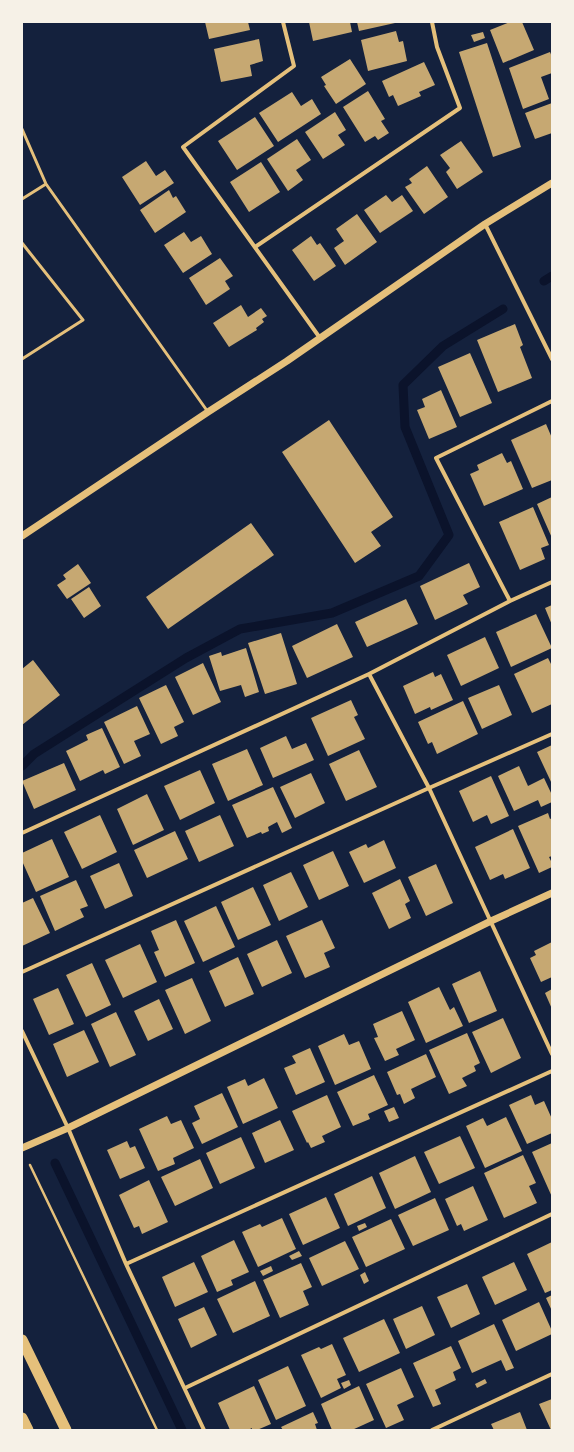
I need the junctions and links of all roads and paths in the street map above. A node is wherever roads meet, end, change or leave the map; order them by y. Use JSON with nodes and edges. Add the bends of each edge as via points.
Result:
{"nodes":[{"id":1,"x":284,"y":22,"type":"edge"},
{"id":2,"x":432,"y":22,"type":"edge"},
{"id":3,"x":22,"y":129,"type":"edge"},
{"id":4,"x":552,"y":183,"type":"edge"},
{"id":5,"x":46,"y":184,"type":"junction"},
{"id":6,"x":22,"y":199,"type":"edge"},
{"id":7,"x":485,"y":224,"type":"junction"},
{"id":8,"x":22,"y":243,"type":"edge"},
{"id":9,"x":255,"y":247,"type":"junction"},
{"id":10,"x":320,"y":338,"type":"junction"},
{"id":11,"x":22,"y":359,"type":"edge"},
{"id":12,"x":552,"y":359,"type":"edge"},
{"id":13,"x":552,"y":401,"type":"edge"},
{"id":14,"x":208,"y":412,"type":"junction"},
{"id":15,"x":22,"y":536,"type":"edge"},
{"id":16,"x":552,"y":582,"type":"edge"},
{"id":17,"x":510,"y":601,"type":"junction"},
{"id":18,"x":369,"y":674,"type":"junction"},
{"id":19,"x":552,"y":734,"type":"edge"},
{"id":20,"x":429,"y":788,"type":"junction"},
{"id":21,"x":22,"y":833,"type":"edge"},
{"id":22,"x":552,"y":893,"type":"edge"},
{"id":23,"x":491,"y":921,"type":"junction"},
{"id":24,"x":22,"y":972,"type":"edge"},
{"id":25,"x":22,"y":1031,"type":"edge"},
{"id":26,"x":552,"y":1054,"type":"edge"},
{"id":27,"x":552,"y":1072,"type":"edge"},
{"id":28,"x":68,"y":1128,"type":"junction"},
{"id":29,"x":22,"y":1148,"type":"edge"},
{"id":30,"x":552,"y":1214,"type":"edge"},
{"id":31,"x":126,"y":1264,"type":"junction"},
{"id":32,"x":22,"y":1340,"type":"edge"},
{"id":33,"x":552,"y":1374,"type":"edge"},
{"id":34,"x":185,"y":1388,"type":"junction"},
{"id":35,"x":66,"y":1430,"type":"edge"},
{"id":36,"x":157,"y":1430,"type":"edge"},
{"id":37,"x":204,"y":1430,"type":"edge"},
{"id":38,"x":432,"y":1430,"type":"edge"}],
"edges":[{"from":1,"to":9,"type":"street","via":[[294,66],[183,147]]},
{"from":2,"to":9,"type":"street","via":[[437,47],[460,108]]},
{"from":3,"to":5,"type":"lane"},
{"from":4,"to":7,"type":"street"},
{"from":5,"to":6,"type":"lane"},
{"from":5,"to":14,"type":"lane"},
{"from":7,"to":10,"type":"street"},
{"from":7,"to":12,"type":"street"},
{"from":8,"to":11,"type":"lane","via":[[83,320]]},
{"from":9,"to":10,"type":"street"},
{"from":10,"to":14,"type":"street"},
{"from":13,"to":17,"type":"street","via":[[436,458]]},
{"from":14,"to":15,"type":"street"},
{"from":16,"to":17,"type":"street"},
{"from":17,"to":18,"type":"street"},
{"from":18,"to":20,"type":"street"},
{"from":18,"to":21,"type":"street"},
{"from":19,"to":20,"type":"street"},
{"from":20,"to":23,"type":"street"},
{"from":20,"to":24,"type":"street"},
{"from":22,"to":23,"type":"street"},
{"from":23,"to":26,"type":"street"},
{"from":23,"to":28,"type":"street"},
{"from":25,"to":28,"type":"street"},
{"from":27,"to":31,"type":"street"},
{"from":28,"to":29,"type":"street"},
{"from":28,"to":31,"type":"street"},
{"from":29,"to":36,"type":"path"},
{"from":30,"to":34,"type":"street"},
{"from":31,"to":34,"type":"street"},
{"from":32,"to":35,"type":"highway"},
{"from":33,"to":38,"type":"street"},
{"from":34,"to":37,"type":"street"}]}
